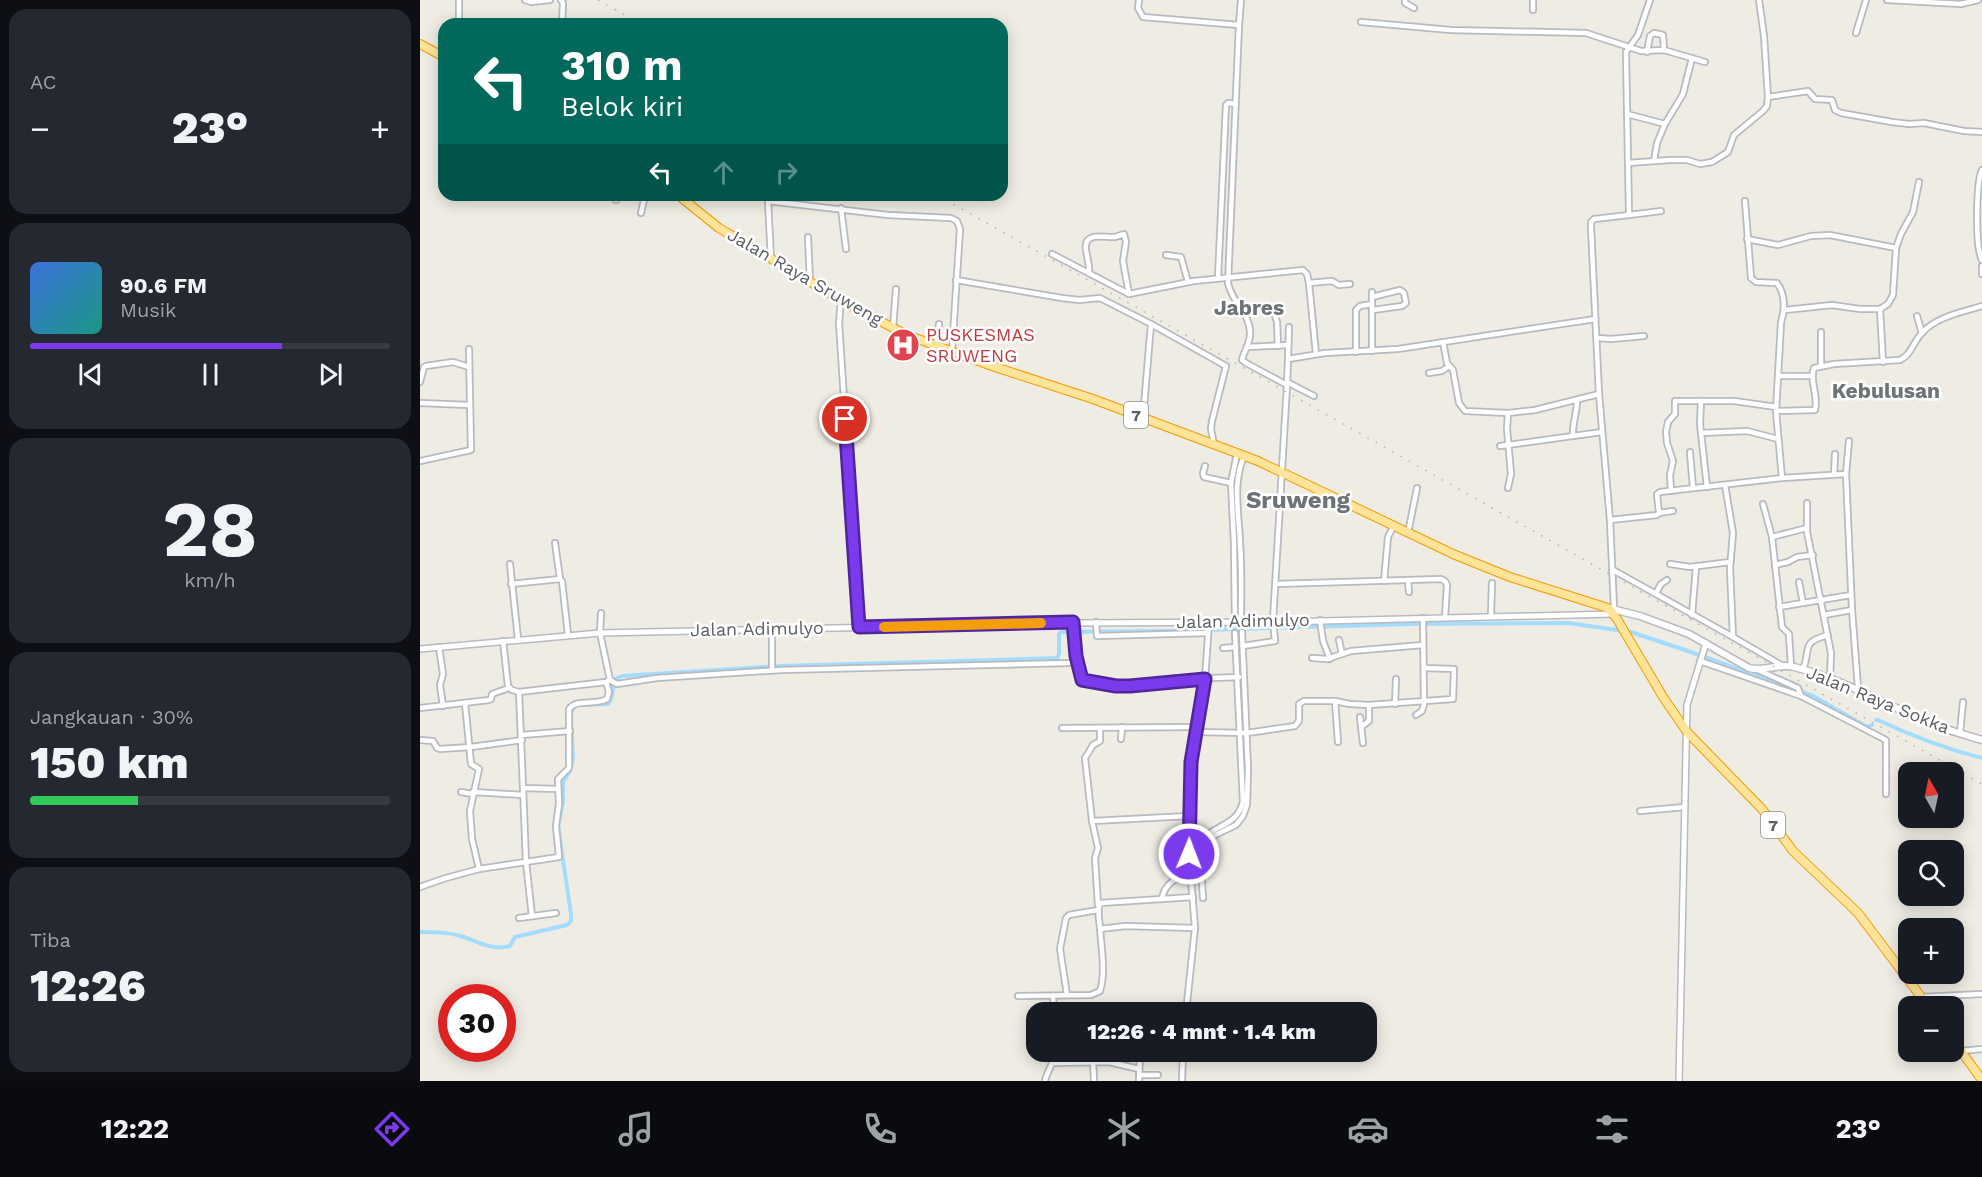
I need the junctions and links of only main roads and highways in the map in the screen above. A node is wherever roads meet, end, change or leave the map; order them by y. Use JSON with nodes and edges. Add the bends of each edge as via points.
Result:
{"nodes":[{"id":1,"x":420,"y":44,"type":"edge"},
{"id":2,"x":438,"y":54,"type":"edge"},
{"id":3,"x":686,"y":201,"type":"edge"},
{"id":4,"x":1612,"y":610,"type":"junction"},
{"id":5,"x":1982,"y":740,"type":"edge"},
{"id":6,"x":1920,"y":996,"type":"edge"},
{"id":7,"x":1964,"y":1055,"type":"edge"},
{"id":8,"x":1982,"y":1080,"type":"edge"}],
"edges":[{"from":1,"to":2,"type":"highway"},
{"from":3,"to":4,"type":"highway","name":"Jalan Raya Sruweng","number":"7","via":[[719,228],[893,327],[1240,454],[1503,574]]},
{"from":4,"to":5,"type":"main road","name":"Jalan Raya Sokka","via":[[1664,624],[1744,666],[1758,670],[1774,666],[1803,669],[1858,688],[1928,723]]},
{"from":4,"to":6,"type":"highway","number":"7","via":[[1687,732],[1762,809],[1793,851],[1858,913]]},
{"from":7,"to":8,"type":"highway"}]}
